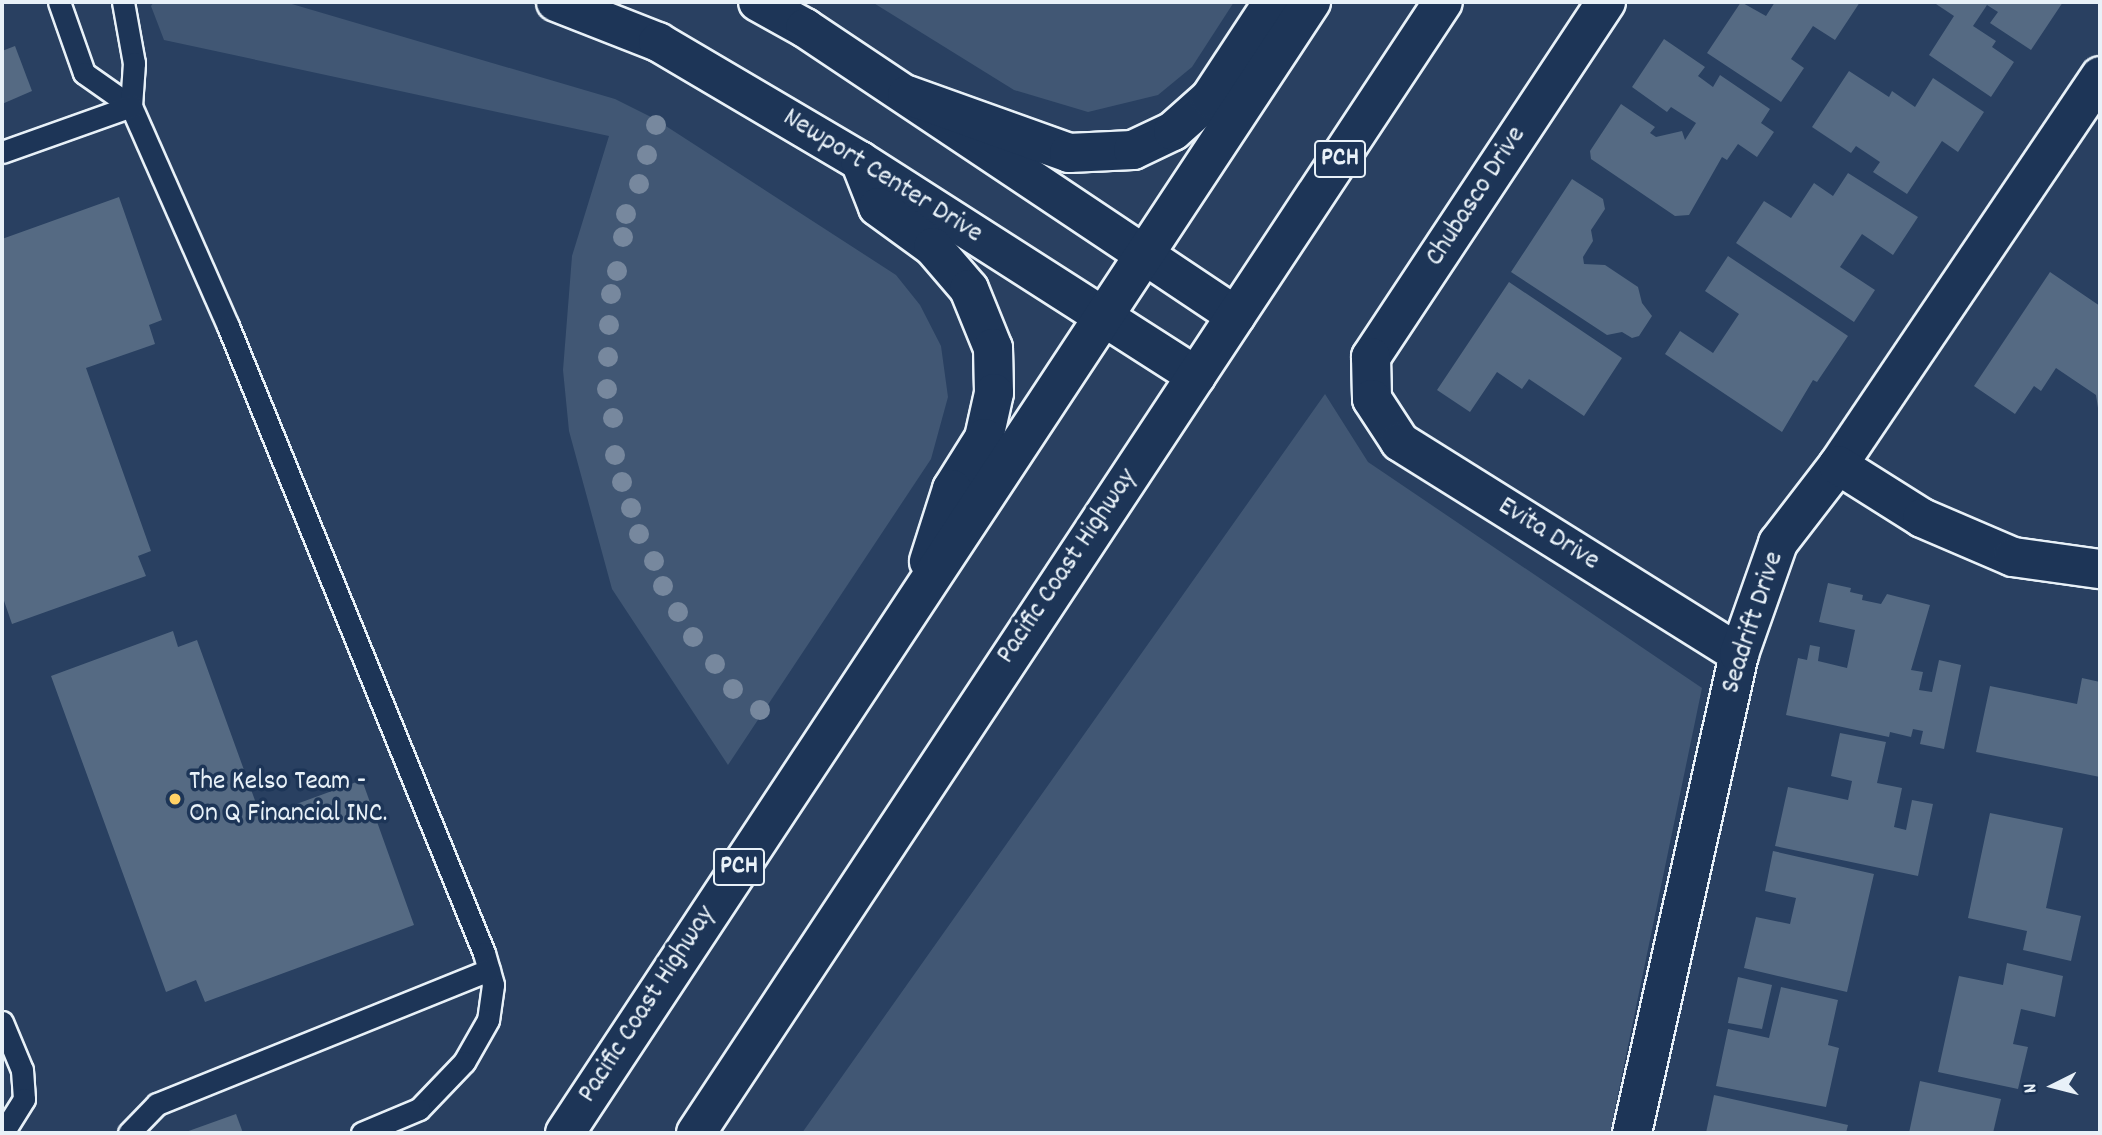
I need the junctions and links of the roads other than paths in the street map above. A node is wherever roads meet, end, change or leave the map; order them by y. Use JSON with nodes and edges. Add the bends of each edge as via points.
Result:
{"nodes":[{"id":1,"x":59,"y":2,"type":"edge"},
{"id":2,"x":123,"y":2,"type":"edge"},
{"id":3,"x":556,"y":2,"type":"edge"},
{"id":4,"x":758,"y":2,"type":"edge"},
{"id":5,"x":1273,"y":2,"type":"edge"},
{"id":6,"x":1311,"y":2,"type":"edge"},
{"id":7,"x":1434,"y":2,"type":"edge"},
{"id":8,"x":1443,"y":2,"type":"edge"},
{"id":9,"x":1606,"y":2,"type":"edge"},
{"id":10,"x":1420,"y":36,"type":"junction"},
{"id":11,"x":2100,"y":76,"type":"edge"},
{"id":12,"x":907,"y":95,"type":"junction"},
{"id":13,"x":131,"y":106,"type":"junction"},
{"id":14,"x":2,"y":152,"type":"edge"},
{"id":15,"x":860,"y":161,"type":"junction"},
{"id":16,"x":1146,"y":257,"type":"junction"},
{"id":17,"x":1236,"y":316,"type":"junction"},
{"id":18,"x":1106,"y":319,"type":"junction"},
{"id":19,"x":1196,"y":376,"type":"junction"},
{"id":20,"x":1372,"y":399,"type":"joint"},
{"id":21,"x":1838,"y":465,"type":"junction"},
{"id":22,"x":2100,"y":569,"type":"edge"},
{"id":23,"x":916,"y":603,"type":"junction"},
{"id":24,"x":1739,"y":654,"type":"junction"},
{"id":25,"x":489,"y":970,"type":"junction"},
{"id":26,"x":2,"y":1022,"type":"edge"},
{"id":27,"x":4,"y":1133,"type":"edge"},
{"id":28,"x":129,"y":1133,"type":"edge"},
{"id":29,"x":362,"y":1133,"type":"edge"},
{"id":30,"x":565,"y":1133,"type":"edge"},
{"id":31,"x":696,"y":1133,"type":"edge"},
{"id":32,"x":1632,"y":1133,"type":"edge"}],
"edges":[{"from":1,"to":13,"type":"lane","via":[[84,73]]},
{"from":2,"to":13,"type":"lane","via":[[134,63]]},
{"from":3,"to":15,"type":"main road","name":"Newport Center Drive","via":[[658,43]]},
{"from":4,"to":12,"type":"main road"},
{"from":5,"to":12,"type":"main road","via":[[1210,99],[1174,131],[1120,154],[1069,153]]},
{"from":6,"to":16,"type":"main road","name":"Pacific Coast Highway","number":"PCH"},
{"from":7,"to":10,"type":"main road"},
{"from":8,"to":10,"type":"main road","name":"Pacific Coast Highway","number":"PCH"},
{"from":9,"to":20,"type":"main road","name":"Chubasco Drive","via":[[1371,357]]},
{"from":10,"to":17,"type":"main road","name":"Pacific Coast Highway","number":"PCH"},
{"from":11,"to":21,"type":"main road","name":"Seadrift Drive"},
{"from":12,"to":16,"type":"main road"},
{"from":13,"to":14,"type":"lane"},
{"from":13,"to":25,"type":"lane","via":[[228,326]]},
{"from":15,"to":18,"type":"main road","name":"Newport Center Drive"},
{"from":15,"to":23,"type":"main road","via":[[878,207],[933,247],[969,289],[993,348],[994,393],[984,438],[952,489]]},
{"from":16,"to":17,"type":"main road"},
{"from":16,"to":18,"type":"main road","name":"Pacific Coast Highway","number":"PCH"},
{"from":17,"to":19,"type":"main road","name":"Pacific Coast Highway","number":"PCH"},
{"from":18,"to":19,"type":"main road","name":"Newport Center Drive"},
{"from":18,"to":23,"type":"main road","name":"Pacific Coast Highway","number":"PCH"},
{"from":19,"to":31,"type":"main road","name":"Pacific Coast Highway","number":"PCH"},
{"from":20,"to":24,"type":"main road","name":"Evita Drive","via":[[1400,442]]},
{"from":21,"to":22,"type":"main road","via":[[1922,518],[2013,557]]},
{"from":21,"to":24,"type":"main road","name":"Seadrift Drive","via":[[1779,543]]},
{"from":23,"to":30,"type":"main road","name":"Pacific Coast Highway","number":"PCH"},
{"from":24,"to":32,"type":"main road","name":"Seadrift Drive"},
{"from":25,"to":28,"type":"lane","via":[[157,1104]]},
{"from":25,"to":29,"type":"lane","via":[[493,985],[488,1020],[464,1062],[419,1109]]},
{"from":26,"to":27,"type":"lane","via":[[22,1070],[24,1099]]}]}
